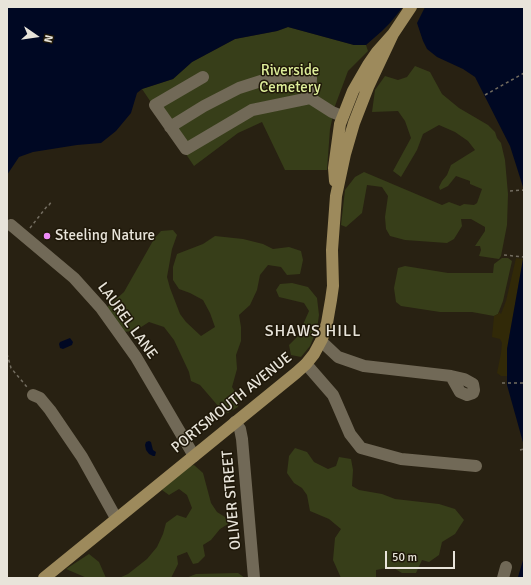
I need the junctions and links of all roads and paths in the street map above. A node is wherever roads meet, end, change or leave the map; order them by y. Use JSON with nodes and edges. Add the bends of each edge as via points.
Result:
{"nodes":[{"id":1,"x":411,"y":7,"type":"edge"},
{"id":2,"x":394,"y":34,"type":"junction"},
{"id":3,"x":524,"y":73,"type":"edge"},
{"id":4,"x":203,"y":77,"type":"dead end"},
{"id":5,"x":485,"y":95,"type":"dead end"},
{"id":6,"x":310,"y":98,"type":"junction"},
{"id":7,"x":342,"y":116,"type":"junction"},
{"id":8,"x":170,"y":127,"type":"junction"},
{"id":9,"x":510,"y":190,"type":"dead end"},
{"id":10,"x":524,"y":190,"type":"edge"},
{"id":11,"x":336,"y":196,"type":"junction"},
{"id":12,"x":52,"y":201,"type":"dead end"},
{"id":13,"x":11,"y":225,"type":"dead end"},
{"id":14,"x":23,"y":236,"type":"junction"},
{"id":15,"x":504,"y":255,"type":"dead end"},
{"id":16,"x":524,"y":258,"type":"edge"},
{"id":17,"x":321,"y":341,"type":"junction"},
{"id":18,"x":7,"y":354,"type":"edge"},
{"id":19,"x":306,"y":364,"type":"junction"},
{"id":20,"x":451,"y":376,"type":"dead end"},
{"id":21,"x":502,"y":383,"type":"dead end"},
{"id":22,"x":524,"y":383,"type":"edge"},
{"id":23,"x":34,"y":395,"type":"joint"},
{"id":24,"x":235,"y":422,"type":"junction"},
{"id":25,"x":524,"y":449,"type":"edge"},
{"id":26,"x":520,"y":450,"type":"dead end"},
{"id":27,"x":194,"y":456,"type":"junction"},
{"id":28,"x":476,"y":466,"type":"dead end"},
{"id":29,"x":116,"y":518,"type":"junction"},
{"id":30,"x":44,"y":578,"type":"edge"},
{"id":31,"x":254,"y":578,"type":"edge"}],
"edges":[{"from":1,"to":2,"type":"main road","name":"PORTSMOUTH AVENUE"},
{"from":2,"to":7,"type":"main road","name":"PORTSMOUTH AVENUE","via":[[368,65]]},
{"from":2,"to":11,"type":"main road","name":"PORTSMOUTH AVENUE","via":[[362,103],[345,154]]},
{"from":3,"to":5,"type":"path"},
{"from":4,"to":8,"type":"street","via":[[155,105]]},
{"from":6,"to":7,"type":"street"},
{"from":6,"to":8,"type":"street","via":[[252,110],[186,149]]},
{"from":6,"to":8,"type":"street","via":[[311,78],[294,74],[264,80],[239,88]]},
{"from":7,"to":11,"type":"main road","name":"PORTSMOUTH AVENUE","via":[[334,168]]},
{"from":9,"to":10,"type":"path"},
{"from":11,"to":17,"type":"main road","name":"PORTSMOUTH AVENUE","via":[[332,250],[333,286],[327,323]]},
{"from":12,"to":14,"type":"path"},
{"from":13,"to":14,"type":"street","name":"LAUREL LANE"},
{"from":14,"to":27,"type":"street","name":"LAUREL LANE","via":[[74,278],[101,308],[136,356]]},
{"from":15,"to":16,"type":"path"},
{"from":17,"to":19,"type":"main road","name":"PORTSMOUTH AVENUE"},
{"from":17,"to":20,"type":"street","via":[[338,357],[364,366]]},
{"from":18,"to":23,"type":"path","via":[[11,368]]},
{"from":19,"to":24,"type":"main road","name":"PORTSMOUTH AVENUE"},
{"from":19,"to":28,"type":"street","via":[[333,395],[350,434],[362,448],[401,459]]},
{"from":21,"to":22,"type":"path"},
{"from":23,"to":29,"type":"street","via":[[50,410],[78,452]]},
{"from":24,"to":27,"type":"main road","name":"PORTSMOUTH AVENUE"},
{"from":24,"to":31,"type":"street","name":"OLIVER STREET","via":[[242,439]]},
{"from":25,"to":26,"type":"path"},
{"from":27,"to":29,"type":"main road","name":"PORTSMOUTH AVENUE"},
{"from":29,"to":30,"type":"main road","name":"PORTSMOUTH AVENUE"}]}
